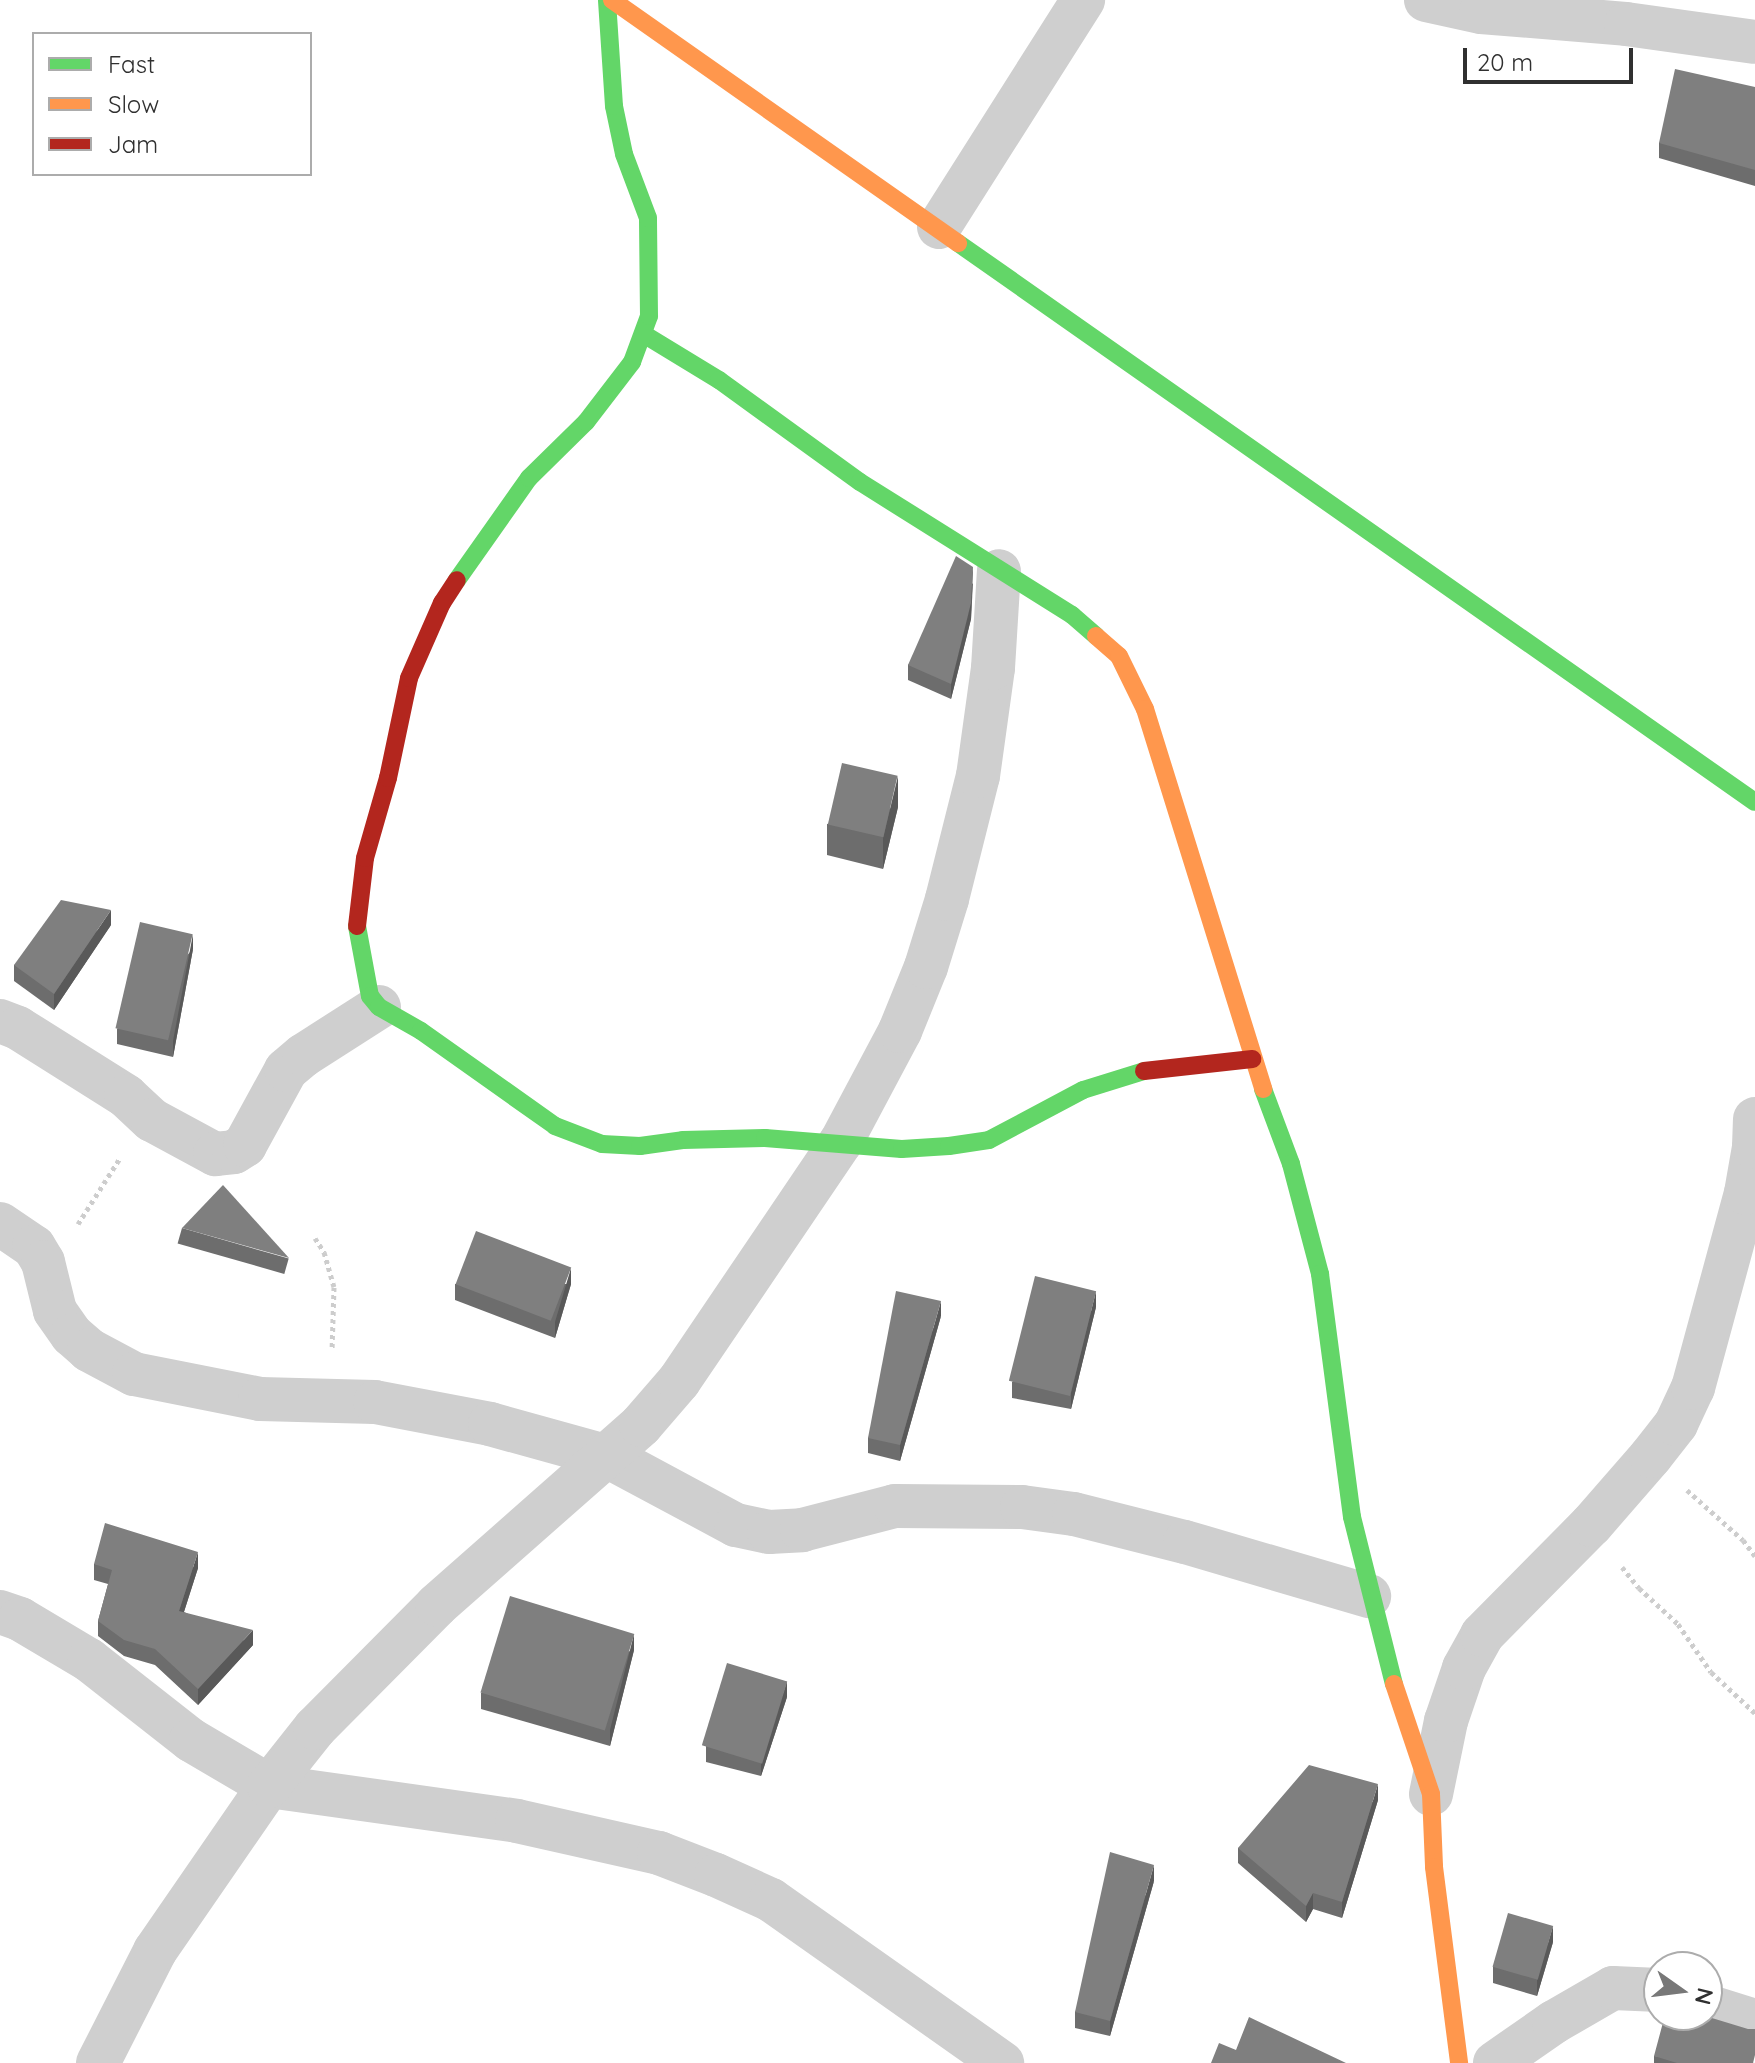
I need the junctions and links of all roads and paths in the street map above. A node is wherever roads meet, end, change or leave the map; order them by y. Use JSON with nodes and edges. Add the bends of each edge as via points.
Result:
{"nodes":[{"id":1,"x":609,"y":0,"type":"edge"},
{"id":2,"x":1083,"y":0,"type":"edge"},
{"id":3,"x":1426,"y":0,"type":"edge"},
{"id":4,"x":1755,"y":42,"type":"edge"},
{"id":5,"x":939,"y":227,"type":"junction"},
{"id":6,"x":645,"y":335,"type":"junction"},
{"id":7,"x":999,"y":571,"type":"junction"},
{"id":8,"x":1755,"y":802,"type":"edge"},
{"id":9,"x":379,"y":1007,"type":"junction"},
{"id":10,"x":0,"y":1021,"type":"edge"},
{"id":11,"x":1252,"y":1059,"type":"junction"},
{"id":12,"x":1755,"y":1119,"type":"edge"},
{"id":13,"x":152,"y":1120,"type":"junction"},
{"id":14,"x":841,"y":1142,"type":"junction"},
{"id":15,"x":1755,"y":1147,"type":"edge"},
{"id":16,"x":0,"y":1224,"type":"edge"},
{"id":17,"x":315,"y":1238,"type":"dead end"},
{"id":18,"x":43,"y":1262,"type":"junction"},
{"id":19,"x":375,"y":1402,"type":"junction"},
{"id":20,"x":1651,"y":1456,"type":"junction"},
{"id":21,"x":609,"y":1457,"type":"junction"},
{"id":22,"x":1591,"y":1525,"type":"junction"},
{"id":23,"x":1755,"y":1556,"type":"edge"},
{"id":24,"x":1369,"y":1596,"type":"junction"},
{"id":25,"x":0,"y":1612,"type":"edge"},
{"id":26,"x":1755,"y":1713,"type":"edge"},
{"id":27,"x":269,"y":1786,"type":"junction"},
{"id":28,"x":1431,"y":1794,"type":"junction"},
{"id":29,"x":1643,"y":1989,"type":"edge"},
{"id":30,"x":1723,"y":2011,"type":"edge"},
{"id":31,"x":1755,"y":2021,"type":"edge"},
{"id":32,"x":98,"y":2063,"type":"edge"},
{"id":33,"x":1002,"y":2063,"type":"edge"},
{"id":34,"x":1459,"y":2063,"type":"edge"},
{"id":35,"x":1495,"y":2063,"type":"edge"}],
"edges":[{"from":1,"to":5,"type":"street"},
{"from":1,"to":6,"type":"street","via":[[614,106],[624,154],[648,218],[651,259]]},
{"from":2,"to":5,"type":"street"},
{"from":3,"to":4,"type":"street","via":[[1481,12]]},
{"from":5,"to":8,"type":"street"},
{"from":6,"to":7,"type":"street"},
{"from":6,"to":9,"type":"street","via":[[632,362],[586,422],[529,478],[487,534],[442,603],[409,678],[365,858],[357,927],[366,989]]},
{"from":7,"to":11,"type":"street","via":[[1072,615],[1119,656],[1158,747]]},
{"from":7,"to":14,"type":"street","via":[[978,776],[947,899],[900,1031]]},
{"from":9,"to":13,"type":"street","via":[[286,1070],[245,1145],[234,1152],[215,1154]]},
{"from":9,"to":14,"type":"street","via":[[555,1126],[602,1144],[765,1138]]},
{"from":10,"to":13,"type":"street","via":[[126,1096]]},
{"from":11,"to":14,"type":"street","via":[[1137,1072],[1083,1090],[989,1140],[902,1149]]},
{"from":11,"to":24,"type":"street","via":[[1291,1164],[1320,1274],[1339,1434]]},
{"from":12,"to":15,"type":"street"},
{"from":13,"to":18,"type":"path","via":[[137,1125],[67,1246]]},
{"from":14,"to":21,"type":"street","via":[[679,1381]]},
{"from":15,"to":20,"type":"street","via":[[1693,1388],[1676,1424]]},
{"from":16,"to":18,"type":"street","via":[[34,1247]]},
{"from":17,"to":19,"type":"path","via":[[334,1287],[332,1353],[350,1381]]},
{"from":18,"to":19,"type":"street","via":[[55,1311],[72,1335],[134,1374],[260,1399]]},
{"from":19,"to":21,"type":"street","via":[[460,1417]]},
{"from":20,"to":22,"type":"street"},
{"from":20,"to":23,"type":"path"},
{"from":21,"to":24,"type":"street","via":[[736,1525],[769,1532],[802,1530],[895,1506],[1022,1507],[1074,1514],[1185,1542]]},
{"from":21,"to":27,"type":"street","via":[[427,1615],[315,1728]]},
{"from":22,"to":26,"type":"path","via":[[1639,1588],[1678,1624],[1711,1672]]},
{"from":22,"to":28,"type":"street","via":[[1482,1635],[1446,1721]]},
{"from":24,"to":28,"type":"street"},
{"from":25,"to":27,"type":"street","via":[[89,1660],[180,1732]]},
{"from":27,"to":32,"type":"street","via":[[155,1951]]},
{"from":27,"to":33,"type":"street","via":[[462,1811],[659,1853],[771,1900]]},
{"from":28,"to":34,"type":"street","via":[[1434,1867]]},
{"from":29,"to":35,"type":"street","via":[[1613,1988]]},
{"from":30,"to":31,"type":"street"}]}
